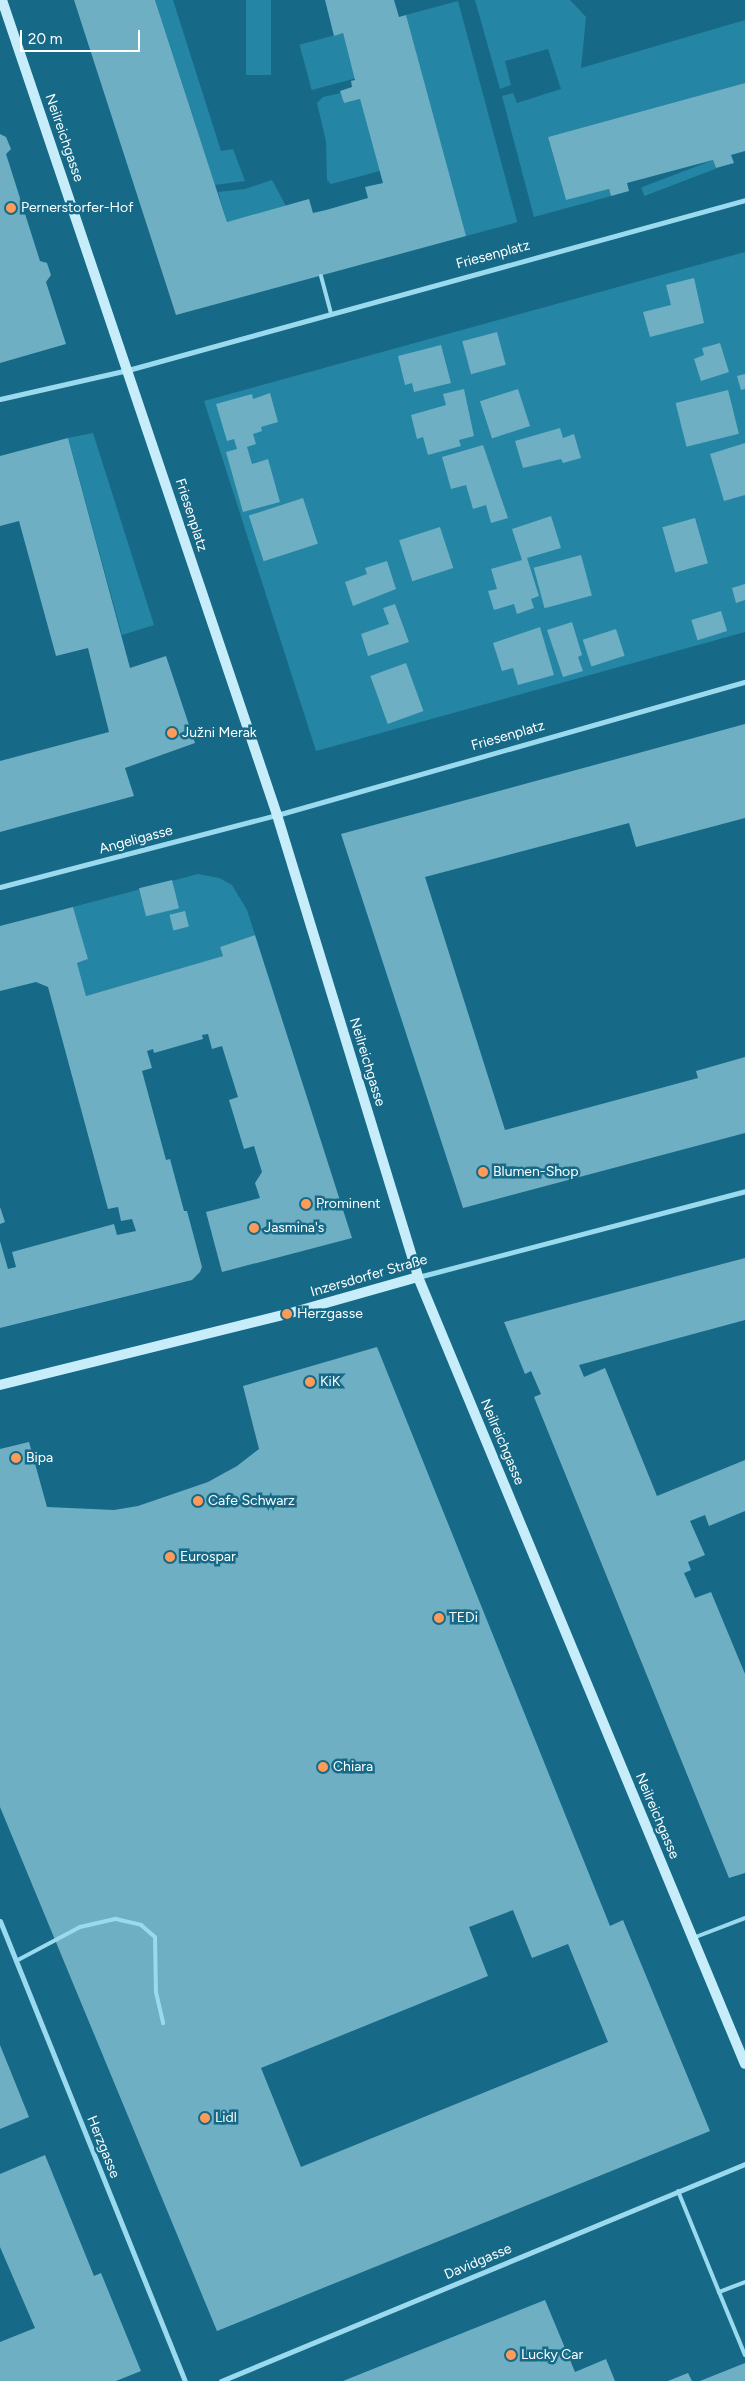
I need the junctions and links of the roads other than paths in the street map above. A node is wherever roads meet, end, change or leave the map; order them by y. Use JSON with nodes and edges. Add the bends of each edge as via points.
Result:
{"nodes":[{"id":1,"x":2,"y":0,"type":"edge"},
{"id":2,"x":745,"y":200,"type":"edge"},
{"id":3,"x":321,"y":276,"type":"dead end"},
{"id":4,"x":331,"y":314,"type":"junction"},
{"id":5,"x":128,"y":370,"type":"junction"},
{"id":6,"x":0,"y":399,"type":"edge"},
{"id":7,"x":745,"y":682,"type":"edge"},
{"id":8,"x":277,"y":815,"type":"junction"},
{"id":9,"x":0,"y":887,"type":"edge"},
{"id":10,"x":745,"y":1191,"type":"edge"},
{"id":11,"x":418,"y":1276,"type":"junction"},
{"id":12,"x":0,"y":1385,"type":"edge"},
{"id":13,"x":745,"y":1918,"type":"edge"},
{"id":14,"x":0,"y":1921,"type":"edge"},
{"id":15,"x":693,"y":1938,"type":"junction"},
{"id":16,"x":16,"y":1961,"type":"junction"},
{"id":17,"x":163,"y":2023,"type":"dead end"},
{"id":18,"x":745,"y":2064,"type":"edge"},
{"id":19,"x":745,"y":2164,"type":"edge"},
{"id":20,"x":678,"y":2191,"type":"junction"},
{"id":21,"x":745,"y":2282,"type":"edge"},
{"id":22,"x":719,"y":2292,"type":"junction"},
{"id":23,"x":745,"y":2355,"type":"edge"},
{"id":24,"x":185,"y":2381,"type":"edge"},
{"id":25,"x":220,"y":2381,"type":"edge"}],
"edges":[{"from":1,"to":5,"type":"street","name":"Neilreichgasse"},
{"from":2,"to":4,"type":"street","name":"Friesenplatz"},
{"from":3,"to":4,"type":"lane"},
{"from":4,"to":5,"type":"street","name":"Friesenplatz"},
{"from":5,"to":6,"type":"street"},
{"from":5,"to":8,"type":"street","name":"Friesenplatz"},
{"from":7,"to":8,"type":"street","name":"Friesenplatz"},
{"from":8,"to":9,"type":"street","name":"Angeligasse"},
{"from":8,"to":11,"type":"street","name":"Neilreichgasse"},
{"from":10,"to":11,"type":"street","name":"Inzersdorfer Straße"},
{"from":11,"to":12,"type":"street","name":"Inzersdorfer Straße","via":[[287,1314]]},
{"from":11,"to":15,"type":"street","name":"Neilreichgasse"},
{"from":13,"to":15,"type":"lane"},
{"from":14,"to":16,"type":"street","name":"Herzgasse"},
{"from":15,"to":18,"type":"street","name":"Neilreichgasse"},
{"from":16,"to":17,"type":"lane","via":[[80,1927],[116,1919],[141,1925],[155,1937],[156,1992]]},
{"from":16,"to":24,"type":"street","name":"Herzgasse"},
{"from":19,"to":20,"type":"street","name":"Davidgasse"},
{"from":20,"to":22,"type":"lane"},
{"from":20,"to":25,"type":"street","name":"Davidgasse"},
{"from":21,"to":22,"type":"lane"},
{"from":22,"to":23,"type":"lane"}]}
